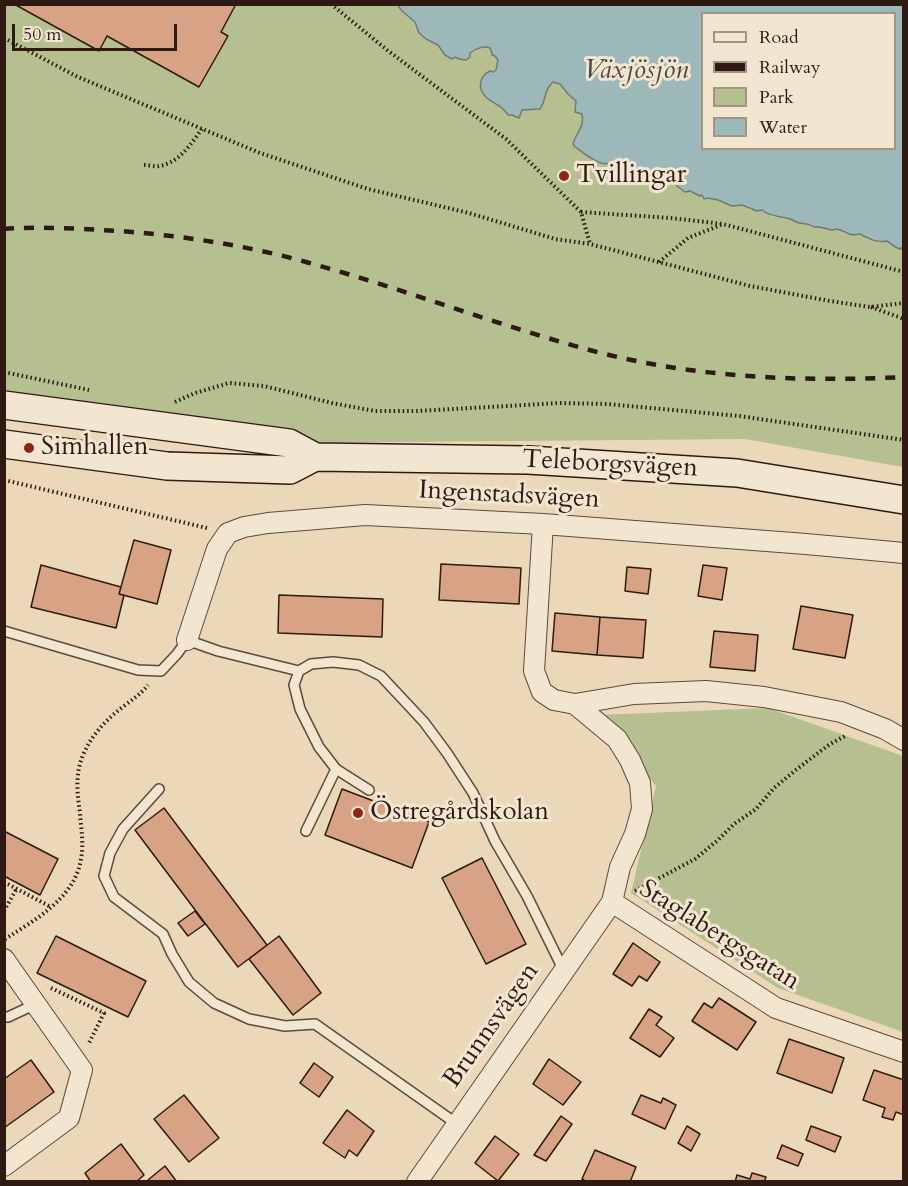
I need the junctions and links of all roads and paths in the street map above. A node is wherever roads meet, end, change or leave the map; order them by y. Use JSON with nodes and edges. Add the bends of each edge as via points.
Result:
{"nodes":[{"id":1,"x":331,"y":4,"type":"edge"},
{"id":2,"x":4,"y":38,"type":"edge"},
{"id":3,"x":202,"y":129,"type":"junction"},
{"id":4,"x":144,"y":165,"type":"dead end"},
{"id":5,"x":581,"y":212,"type":"junction"},
{"id":6,"x":723,"y":224,"type":"junction"},
{"id":7,"x":590,"y":244,"type":"junction"},
{"id":8,"x":659,"y":262,"type":"junction"},
{"id":9,"x":903,"y":272,"type":"edge"},
{"id":10,"x":903,"y":303,"type":"edge"},
{"id":11,"x":870,"y":307,"type":"junction"},
{"id":12,"x":903,"y":320,"type":"edge"},
{"id":13,"x":4,"y":372,"type":"edge"},
{"id":14,"x":93,"y":391,"type":"dead end"},
{"id":15,"x":4,"y":405,"type":"edge"},
{"id":16,"x":169,"y":405,"type":"dead end"},
{"id":17,"x":903,"y":440,"type":"edge"},
{"id":18,"x":4,"y":444,"type":"edge"},
{"id":19,"x":315,"y":458,"type":"junction"},
{"id":20,"x":4,"y":480,"type":"edge"},
{"id":21,"x":903,"y":500,"type":"edge"},
{"id":22,"x":543,"y":524,"type":"junction"},
{"id":23,"x":228,"y":533,"type":"junction"},
{"id":24,"x":903,"y":553,"type":"edge"},
{"id":25,"x":4,"y":631,"type":"edge"},
{"id":26,"x":187,"y":640,"type":"junction"},
{"id":27,"x":161,"y":671,"type":"junction"},
{"id":28,"x":299,"y":671,"type":"junction"},
{"id":29,"x":575,"y":704,"type":"junction"},
{"id":30,"x":873,"y":724,"type":"junction"},
{"id":31,"x":903,"y":740,"type":"edge"},
{"id":32,"x":336,"y":769,"type":"junction"},
{"id":33,"x":159,"y":789,"type":"dead end"},
{"id":34,"x":369,"y":790,"type":"dead end"},
{"id":35,"x":306,"y":831,"type":"dead end"},
{"id":36,"x":4,"y":882,"type":"edge"},
{"id":37,"x":16,"y":888,"type":"junction"},
{"id":38,"x":612,"y":902,"type":"junction"},
{"id":39,"x":51,"y":907,"type":"junction"},
{"id":40,"x":4,"y":911,"type":"edge"},
{"id":41,"x":4,"y":940,"type":"edge"},
{"id":42,"x":8,"y":964,"type":"edge"},
{"id":43,"x":564,"y":970,"type":"junction"},
{"id":44,"x":36,"y":1004,"type":"junction"},
{"id":45,"x":4,"y":1017,"type":"edge"},
{"id":46,"x":903,"y":1052,"type":"edge"},
{"id":47,"x":79,"y":1065,"type":"junction"},
{"id":48,"x":457,"y":1124,"type":"junction"},
{"id":49,"x":4,"y":1166,"type":"edge"},
{"id":50,"x":417,"y":1182,"type":"edge"}],
"edges":[{"from":1,"to":5,"type":"path","via":[[506,139]]},
{"from":2,"to":3,"type":"path","via":[[78,77]]},
{"from":3,"to":4,"type":"path","via":[[174,161]]},
{"from":3,"to":7,"type":"path","via":[[368,189],[555,239]]},
{"from":5,"to":6,"type":"path"},
{"from":5,"to":7,"type":"path"},
{"from":6,"to":8,"type":"path","via":[[688,238]]},
{"from":6,"to":9,"type":"path"},
{"from":7,"to":8,"type":"path"},
{"from":8,"to":11,"type":"path","via":[[750,286]]},
{"from":10,"to":11,"type":"path"},
{"from":11,"to":12,"type":"path"},
{"from":13,"to":14,"type":"path"},
{"from":15,"to":19,"type":"main road","name":"Teleborgsvägen","via":[[289,443]]},
{"from":16,"to":17,"type":"path","via":[[229,383],[264,386],[375,411],[607,404],[740,416]]},
{"from":18,"to":19,"type":"main road","name":"Teleborgsvägen","via":[[167,466],[290,470]]},
{"from":19,"to":21,"type":"main road","name":"Teleborgsvägen","via":[[528,460],[737,472]]},
{"from":20,"to":23,"type":"path"},
{"from":22,"to":23,"type":"street","name":"Ingenstadsvägen","via":[[365,515],[268,523]]},
{"from":22,"to":24,"type":"street","name":"Ingenstadsvägen"},
{"from":22,"to":29,"type":"street","name":"Staglabergsgatan","via":[[534,671],[542,692],[554,700]]},
{"from":23,"to":26,"type":"street","via":[[217,549]]},
{"from":25,"to":27,"type":"lane","via":[[138,670]]},
{"from":26,"to":27,"type":"lane"},
{"from":26,"to":28,"type":"lane"},
{"from":27,"to":39,"type":"path","via":[[143,692],[106,721],[83,756],[77,777],[81,860],[75,878]]},
{"from":28,"to":32,"type":"lane","via":[[294,685],[300,709],[319,747]]},
{"from":28,"to":43,"type":"lane","via":[[311,664],[359,664],[381,676],[424,722],[473,793]]},
{"from":29,"to":30,"type":"street","via":[[634,694],[706,691],[841,712]]},
{"from":29,"to":38,"type":"street","name":"Staglabergsgatan","via":[[617,739],[640,783],[642,809],[620,867]]},
{"from":30,"to":31,"type":"street"},
{"from":30,"to":38,"type":"path","via":[[830,744],[695,859]]},
{"from":32,"to":34,"type":"lane"},
{"from":32,"to":35,"type":"lane"},
{"from":33,"to":48,"type":"lane","via":[[123,829],[110,853],[104,876],[114,897],[163,934],[189,982],[214,1003],[249,1019],[285,1026],[315,1024]]},
{"from":36,"to":37,"type":"path"},
{"from":37,"to":39,"type":"path"},
{"from":37,"to":40,"type":"path"},
{"from":38,"to":43,"type":"street","name":"Brunnsvägen"},
{"from":38,"to":46,"type":"street","name":"Staglabergsgatan","via":[[776,1008]]},
{"from":39,"to":41,"type":"path"},
{"from":42,"to":44,"type":"street"},
{"from":42,"to":47,"type":"path","via":[[104,1013]]},
{"from":43,"to":48,"type":"street","name":"Brunnsvägen"},
{"from":44,"to":45,"type":"lane"},
{"from":44,"to":47,"type":"street"},
{"from":47,"to":49,"type":"street","via":[[82,1070],[69,1118]]},
{"from":48,"to":50,"type":"street","name":"Brunnsvägen"}]}
